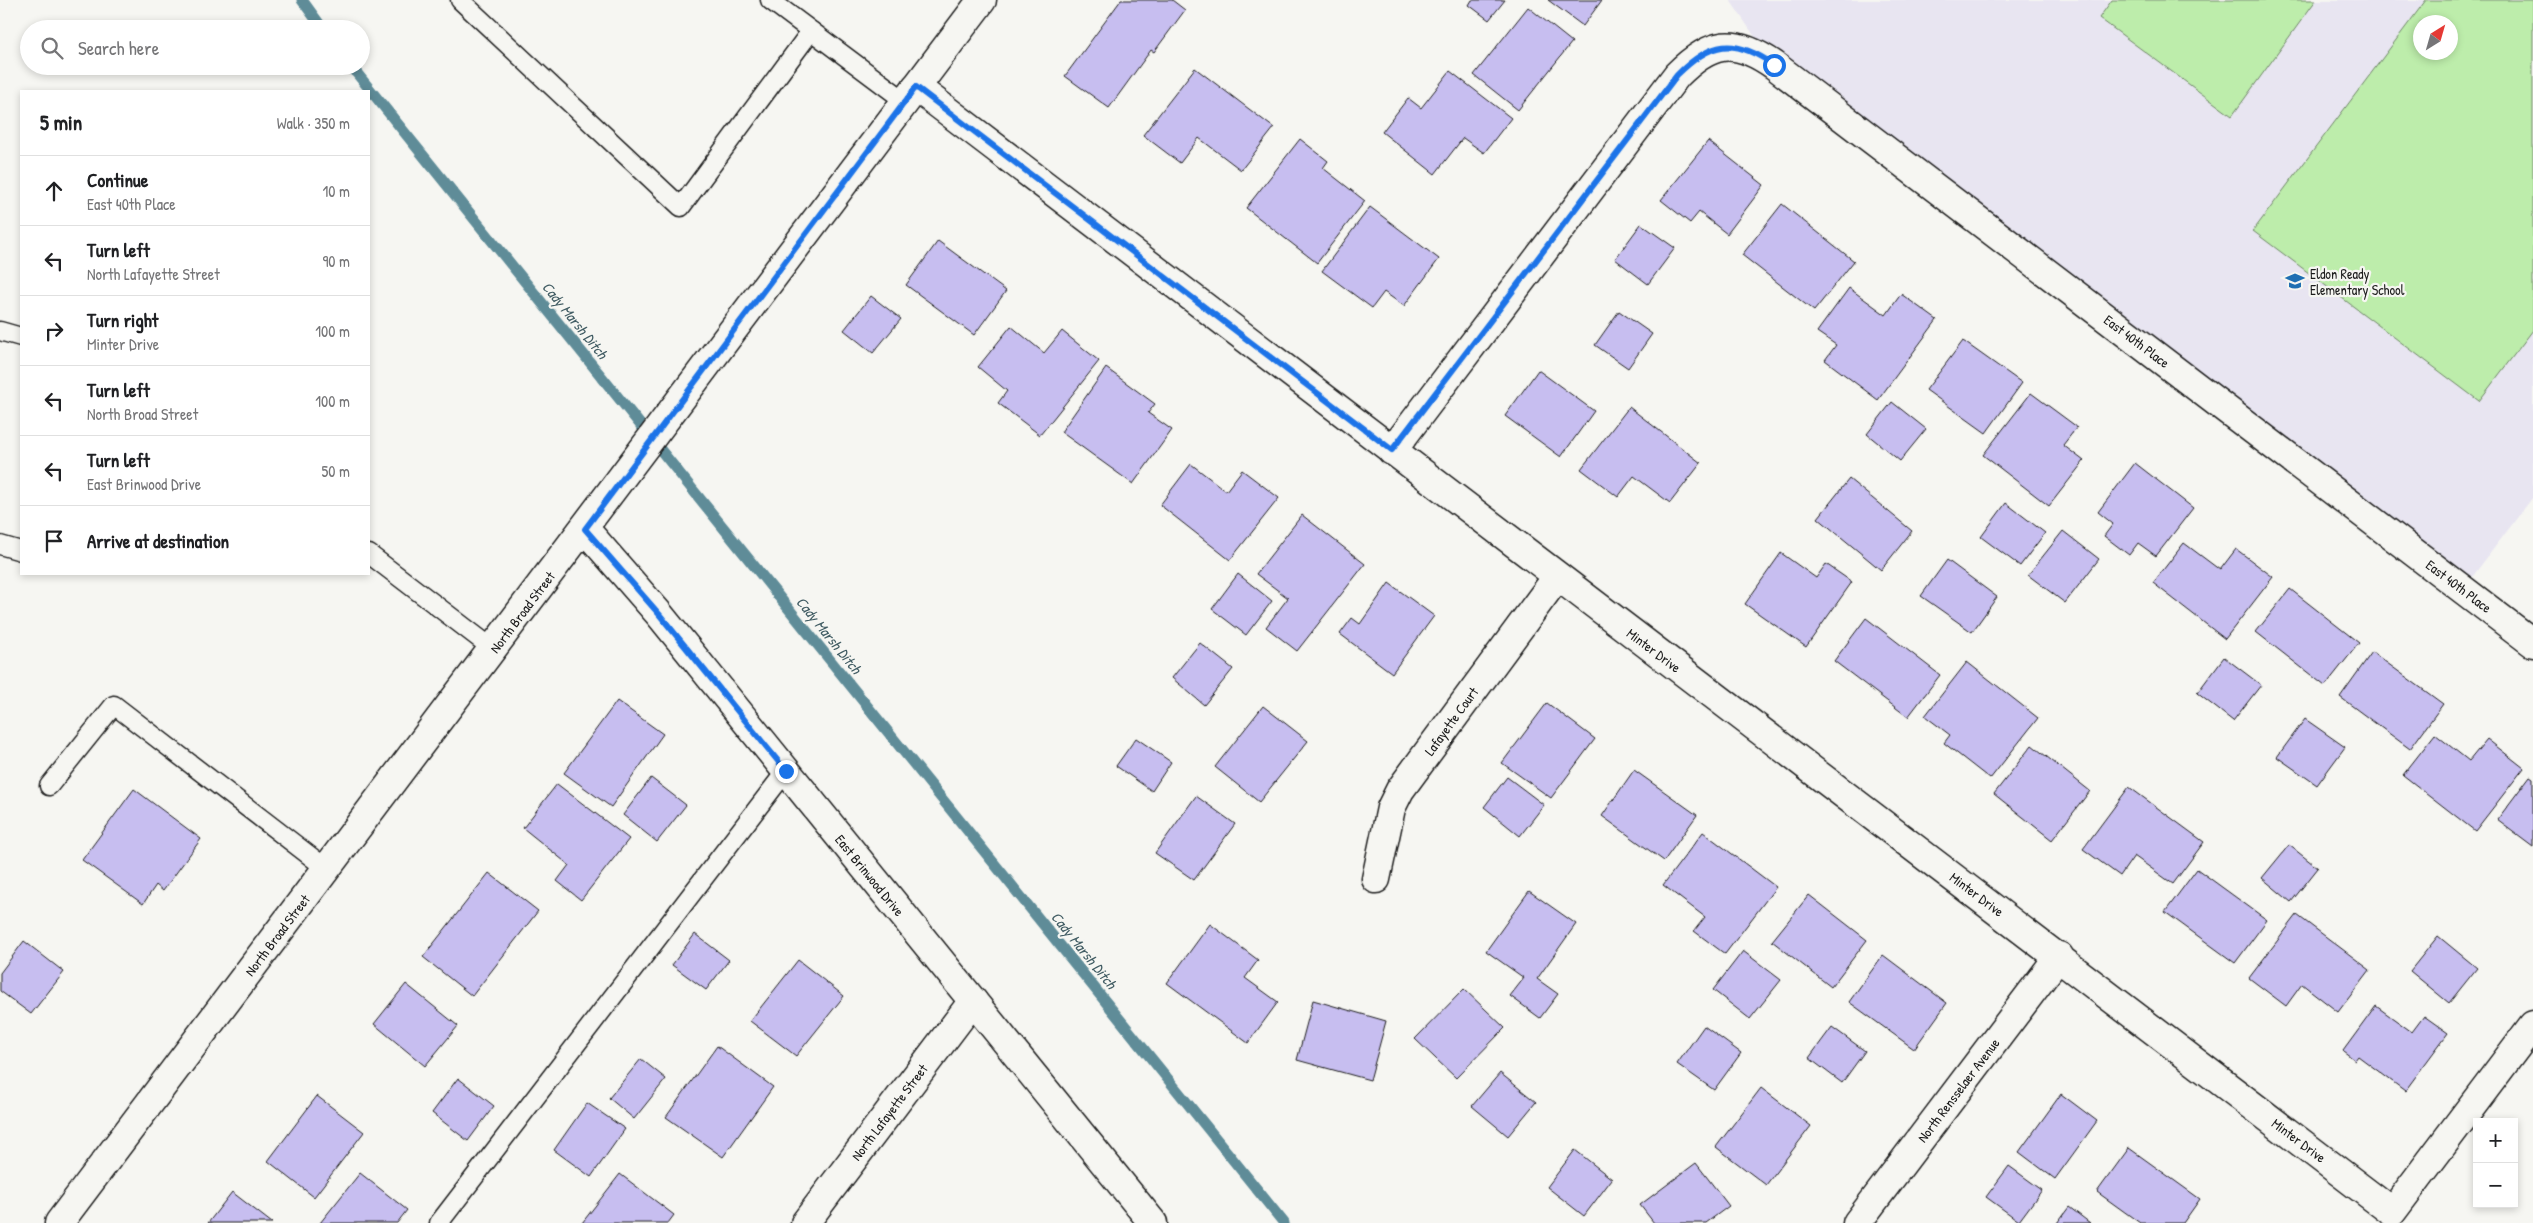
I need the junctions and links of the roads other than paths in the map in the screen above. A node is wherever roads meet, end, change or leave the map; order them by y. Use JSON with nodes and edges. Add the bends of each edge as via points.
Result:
{"nodes":[{"id":1,"x":460,"y":0,"type":"edge"},
{"id":2,"x":770,"y":0,"type":"edge"},
{"id":3,"x":982,"y":0,"type":"edge"},
{"id":4,"x":812,"y":31,"type":"junction"},
{"id":5,"x":911,"y":94,"type":"junction"},
{"id":6,"x":0,"y":331,"type":"edge"},
{"id":7,"x":20,"y":337,"type":"edge"},
{"id":8,"x":1392,"y":450,"type":"junction"},
{"id":9,"x":585,"y":529,"type":"junction"},
{"id":10,"x":0,"y":545,"type":"edge"},
{"id":11,"x":20,"y":551,"type":"edge"},
{"id":12,"x":370,"y":555,"type":"edge"},
{"id":13,"x":1557,"y":577,"type":"junction"},
{"id":14,"x":2533,"y":643,"type":"edge"},
{"id":15,"x":494,"y":649,"type":"junction"},
{"id":16,"x":786,"y":771,"type":"junction"},
{"id":17,"x":50,"y":786,"type":"dead end"},
{"id":18,"x":327,"y":869,"type":"junction"},
{"id":19,"x":1376,"y":879,"type":"dead end"},
{"id":20,"x":2058,"y":956,"type":"junction"},
{"id":21,"x":973,"y":1001,"type":"junction"},
{"id":22,"x":2533,"y":1025,"type":"edge"},
{"id":23,"x":59,"y":1223,"type":"edge"},
{"id":24,"x":439,"y":1223,"type":"edge"},
{"id":25,"x":805,"y":1223,"type":"edge"},
{"id":26,"x":1153,"y":1223,"type":"edge"},
{"id":27,"x":1857,"y":1223,"type":"edge"}],
"edges":[{"from":1,"to":4,"type":"lane","via":[[681,207]]},
{"from":2,"to":4,"type":"lane"},
{"from":3,"to":5,"type":"street","name":"North Broad Street"},
{"from":4,"to":5,"type":"lane"},
{"from":5,"to":8,"type":"street","name":"Minter Drive"},
{"from":5,"to":9,"type":"street","name":"North Broad Street"},
{"from":6,"to":7,"type":"lane"},
{"from":8,"to":13,"type":"street","name":"Minter Drive"},
{"from":8,"to":14,"type":"street","name":"East 40th Place","via":[[1677,75],[1695,56],[1719,46],[1737,45],[1760,55],[1782,71]]},
{"from":9,"to":15,"type":"street","name":"North Broad Street"},
{"from":9,"to":16,"type":"street","name":"East Brinwood Drive","via":[[659,614]]},
{"from":10,"to":11,"type":"lane"},
{"from":12,"to":15,"type":"lane"},
{"from":13,"to":19,"type":"street","name":"Lafayette Court","via":[[1400,790],[1390,808]]},
{"from":13,"to":20,"type":"street","name":"Minter Drive"},
{"from":15,"to":18,"type":"street","name":"North Broad Street"},
{"from":16,"to":21,"type":"street","name":"East Brinwood Drive"},
{"from":16,"to":24,"type":"lane"},
{"from":17,"to":18,"type":"lane","via":[[114,706]]},
{"from":18,"to":23,"type":"street","name":"North Broad Street"},
{"from":20,"to":22,"type":"street","name":"Minter Drive","via":[[2392,1212]]},
{"from":20,"to":27,"type":"street","name":"North Rensselaer Avenue"},
{"from":21,"to":25,"type":"street","name":"North Lafayette Street"},
{"from":21,"to":26,"type":"street","name":"East Brinwood Drive"}]}
